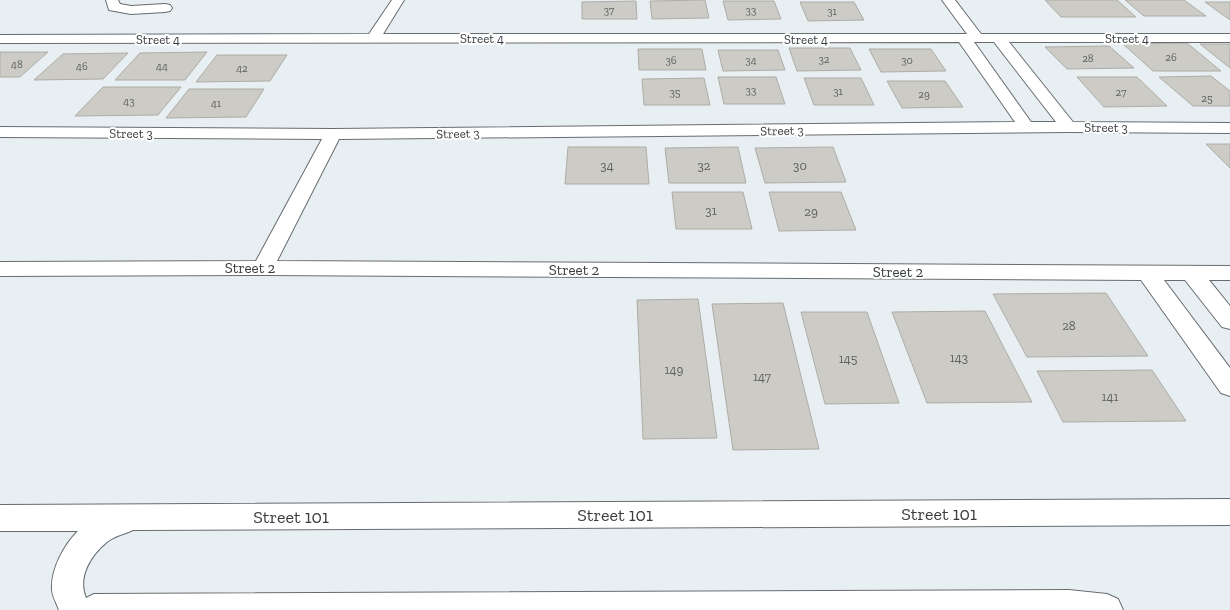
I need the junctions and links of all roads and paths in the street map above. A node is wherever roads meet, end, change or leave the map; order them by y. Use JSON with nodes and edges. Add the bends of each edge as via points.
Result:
{"nodes":[{"id":1,"x":112,"y":0,"type":"edge"},
{"id":2,"x":398,"y":0,"type":"edge"},
{"id":3,"x":948,"y":0,"type":"edge"},
{"id":4,"x":170,"y":4,"type":"edge"},
{"id":5,"x":374,"y":38,"type":"junction"},
{"id":6,"x":1230,"y":38,"type":"edge"},
{"id":7,"x":0,"y":39,"type":"edge"},
{"id":8,"x":132,"y":39,"type":"junction"},
{"id":9,"x":971,"y":39,"type":"junction"},
{"id":10,"x":999,"y":39,"type":"junction"},
{"id":11,"x":1068,"y":127,"type":"junction"},
{"id":12,"x":1026,"y":128,"type":"junction"},
{"id":13,"x":1230,"y":128,"type":"edge"},
{"id":14,"x":0,"y":132,"type":"edge"},
{"id":15,"x":333,"y":134,"type":"junction"},
{"id":16,"x":263,"y":268,"type":"junction"},
{"id":17,"x":0,"y":269,"type":"edge"},
{"id":18,"x":1191,"y":273,"type":"junction"},
{"id":19,"x":1230,"y":273,"type":"edge"},
{"id":20,"x":1148,"y":274,"type":"junction"},
{"id":21,"x":1230,"y":321,"type":"edge"},
{"id":22,"x":1230,"y":386,"type":"edge"},
{"id":23,"x":1230,"y":512,"type":"edge"},
{"id":24,"x":134,"y":517,"type":"junction"},
{"id":25,"x":0,"y":518,"type":"edge"},
{"id":26,"x":75,"y":610,"type":"edge"},
{"id":27,"x":94,"y":610,"type":"edge"},
{"id":28,"x":1107,"y":610,"type":"edge"}],
"edges":[{"from":1,"to":4,"type":"street","via":[[114,7],[131,10]]},
{"from":2,"to":5,"type":"street"},
{"from":3,"to":9,"type":"street"},
{"from":4,"to":8,"type":"street"},
{"from":5,"to":8,"type":"street","name":"Street 4"},
{"from":5,"to":9,"type":"street","name":"Street 4"},
{"from":6,"to":10,"type":"street","name":"Street 4"},
{"from":7,"to":8,"type":"street","name":"Street 4"},
{"from":9,"to":10,"type":"street","name":"Street 4"},
{"from":9,"to":12,"type":"street"},
{"from":10,"to":11,"type":"street"},
{"from":11,"to":12,"type":"street","name":"Street 3"},
{"from":11,"to":13,"type":"street","name":"Street 3"},
{"from":12,"to":15,"type":"street","name":"Street 3"},
{"from":14,"to":15,"type":"street","name":"Street 3"},
{"from":15,"to":16,"type":"street"},
{"from":16,"to":17,"type":"street","name":"Street 2"},
{"from":16,"to":20,"type":"street","name":"Street 2"},
{"from":18,"to":19,"type":"street","name":"Street 2"},
{"from":18,"to":20,"type":"street","name":"Street 2"},
{"from":18,"to":21,"type":"street"},
{"from":20,"to":22,"type":"street"},
{"from":23,"to":24,"type":"street","name":"Street 101"},
{"from":24,"to":25,"type":"street","name":"Street 101"},
{"from":24,"to":26,"type":"street","via":[[98,531],[82,547],[70,568],[67,590]]},
{"from":27,"to":28,"type":"street","via":[[1069,605]]}]}
